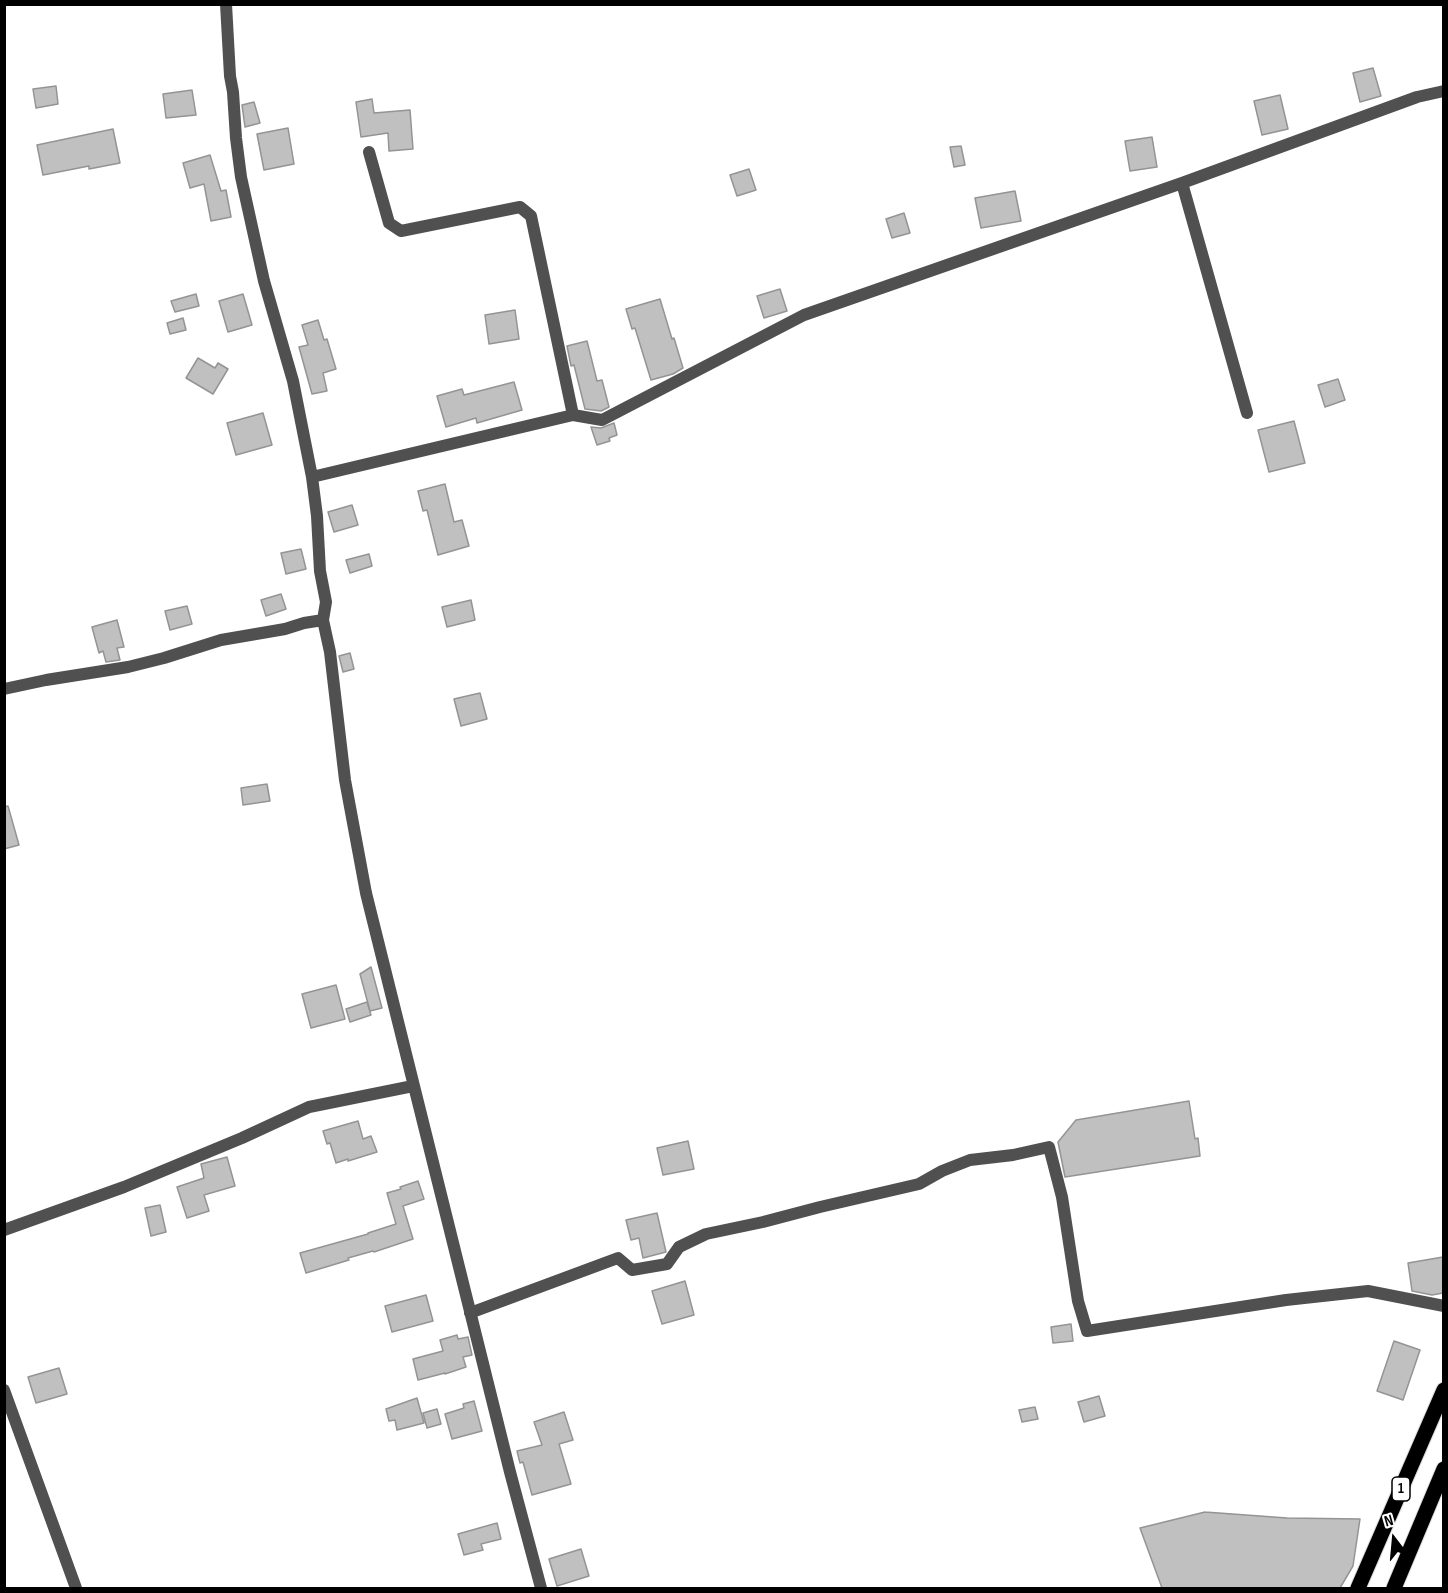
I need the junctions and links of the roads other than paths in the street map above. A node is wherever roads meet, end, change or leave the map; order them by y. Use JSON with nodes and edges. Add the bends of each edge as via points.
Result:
{"nodes":[{"id":1,"x":226,"y":4,"type":"edge"},
{"id":2,"x":1443,"y":91,"type":"edge"},
{"id":3,"x":369,"y":152,"type":"dead end"},
{"id":4,"x":1182,"y":183,"type":"junction"},
{"id":5,"x":1247,"y":413,"type":"dead end"},
{"id":6,"x":573,"y":415,"type":"junction"},
{"id":7,"x":312,"y":477,"type":"junction"},
{"id":8,"x":323,"y":620,"type":"junction"},
{"id":9,"x":4,"y":689,"type":"edge"},
{"id":10,"x":413,"y":1086,"type":"junction"},
{"id":11,"x":4,"y":1230,"type":"edge"},
{"id":12,"x":1443,"y":1306,"type":"edge"},
{"id":13,"x":470,"y":1313,"type":"junction"},
{"id":14,"x":4,"y":1390,"type":"edge"},
{"id":15,"x":1443,"y":1390,"type":"edge"},
{"id":16,"x":1443,"y":1469,"type":"edge"},
{"id":17,"x":76,"y":1588,"type":"edge"},
{"id":18,"x":541,"y":1588,"type":"edge"},
{"id":19,"x":1358,"y":1588,"type":"edge"},
{"id":20,"x":1394,"y":1588,"type":"edge"}],
"edges":[{"from":1,"to":7,"type":"street","via":[[241,177],[264,281],[293,381]]},
{"from":2,"to":4,"type":"street"},
{"from":3,"to":6,"type":"street","via":[[388,223],[402,231],[520,207],[531,216]]},
{"from":4,"to":5,"type":"street"},
{"from":4,"to":6,"type":"street","via":[[804,315],[602,420]]},
{"from":6,"to":7,"type":"street"},
{"from":7,"to":8,"type":"street","via":[[326,602]]},
{"from":8,"to":9,"type":"street","via":[[222,640],[128,667]]},
{"from":8,"to":10,"type":"street","via":[[351,817],[370,915]]},
{"from":10,"to":11,"type":"street","via":[[309,1107],[124,1187]]},
{"from":10,"to":13,"type":"street"},
{"from":12,"to":13,"type":"street","via":[[1368,1292],[1286,1299],[1087,1331],[1049,1148],[970,1160],[919,1184],[706,1234],[679,1247],[667,1264],[632,1270],[618,1258]]},
{"from":13,"to":18,"type":"street"},
{"from":14,"to":17,"type":"street"},
{"from":15,"to":19,"type":"main road","number":"1"},
{"from":16,"to":20,"type":"main road","number":"1"}]}
